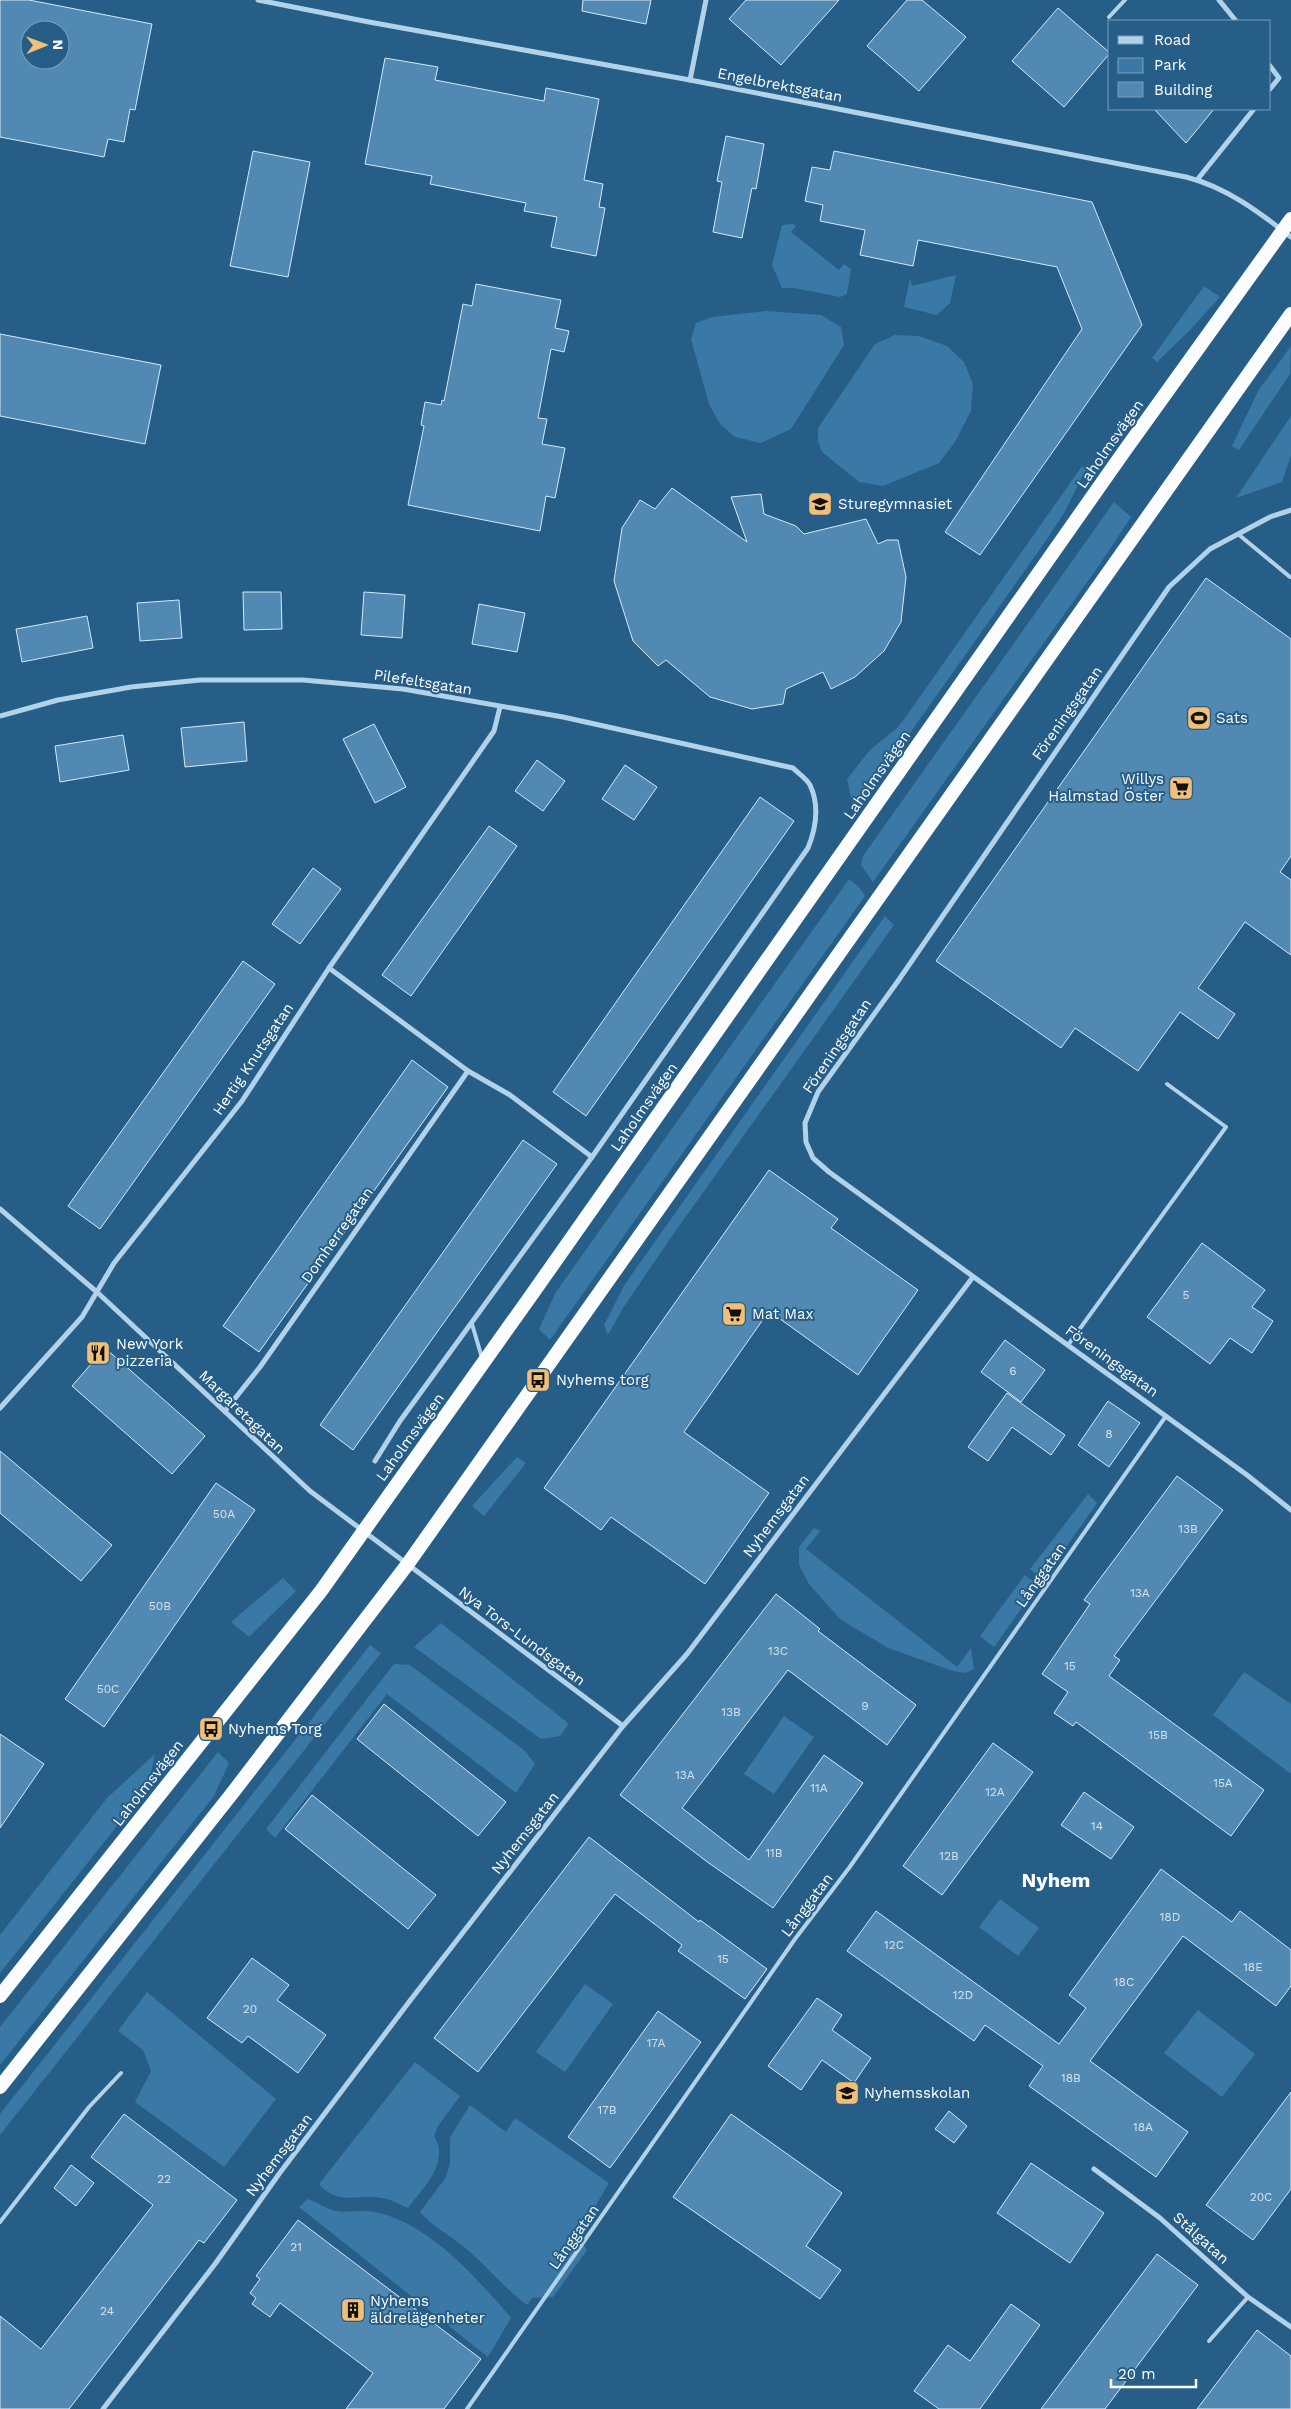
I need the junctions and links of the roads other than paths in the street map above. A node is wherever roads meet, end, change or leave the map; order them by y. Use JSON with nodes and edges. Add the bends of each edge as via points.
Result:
{"nodes":[{"id":1,"x":258,"y":0,"type":"edge"},
{"id":2,"x":706,"y":0,"type":"edge"},
{"id":3,"x":1125,"y":0,"type":"edge"},
{"id":4,"x":1219,"y":0,"type":"edge"},
{"id":5,"x":1108,"y":17,"type":"dead end"},
{"id":6,"x":1235,"y":20,"type":"edge"},
{"id":7,"x":1271,"y":67,"type":"edge"},
{"id":8,"x":690,"y":80,"type":"junction"},
{"id":9,"x":1271,"y":88,"type":"edge"},
{"id":10,"x":1253,"y":110,"type":"edge"},
{"id":11,"x":1197,"y":180,"type":"junction"},
{"id":12,"x":1288,"y":229,"type":"edge"},
{"id":13,"x":1291,"y":314,"type":"edge"},
{"id":14,"x":1291,"y":510,"type":"edge"},
{"id":15,"x":1237,"y":533,"type":"junction"},
{"id":16,"x":1290,"y":577,"type":"edge"},
{"id":17,"x":500,"y":707,"type":"junction"},
{"id":18,"x":0,"y":716,"type":"edge"},
{"id":19,"x":816,"y":807,"type":"joint"},
{"id":20,"x":329,"y":968,"type":"junction"},
{"id":21,"x":468,"y":1071,"type":"junction"},
{"id":22,"x":1167,"y":1084,"type":"dead end"},
{"id":23,"x":592,"y":1157,"type":"junction"},
{"id":24,"x":0,"y":1209,"type":"edge"},
{"id":25,"x":973,"y":1277,"type":"junction"},
{"id":26,"x":98,"y":1293,"type":"junction"},
{"id":27,"x":472,"y":1324,"type":"junction"},
{"id":28,"x":1068,"y":1345,"type":"junction"},
{"id":29,"x":483,"y":1362,"type":"junction"},
{"id":30,"x":0,"y":1408,"type":"edge"},
{"id":31,"x":224,"y":1411,"type":"junction"},
{"id":32,"x":1166,"y":1416,"type":"junction"},
{"id":33,"x":375,"y":1461,"type":"dead end"},
{"id":34,"x":1291,"y":1510,"type":"edge"},
{"id":35,"x":362,"y":1531,"type":"junction"},
{"id":36,"x":407,"y":1565,"type":"junction"},
{"id":37,"x":623,"y":1726,"type":"junction"},
{"id":38,"x":0,"y":1996,"type":"edge"},
{"id":39,"x":121,"y":2073,"type":"dead end"},
{"id":40,"x":0,"y":2087,"type":"edge"},
{"id":41,"x":1094,"y":2168,"type":"dead end"},
{"id":42,"x":0,"y":2222,"type":"edge"},
{"id":43,"x":1248,"y":2297,"type":"junction"},
{"id":44,"x":1291,"y":2328,"type":"edge"},
{"id":45,"x":1210,"y":2341,"type":"dead end"},
{"id":46,"x":103,"y":2409,"type":"edge"},
{"id":47,"x":467,"y":2409,"type":"edge"}],
"edges":[{"from":1,"to":8,"type":"street","name":"Engelbrektsgatan"},
{"from":2,"to":8,"type":"street"},
{"from":3,"to":5,"type":"lane"},
{"from":4,"to":6,"type":"street"},
{"from":7,"to":9,"type":"street","via":[[1279,78]]},
{"from":8,"to":11,"type":"street","name":"Engelbrektsgatan"},
{"from":10,"to":11,"type":"street"},
{"from":11,"to":12,"type":"street","name":"Engelbrektsgatan","via":[[1230,194]]},
{"from":12,"to":29,"type":"highway","name":"Laholmsvägen","via":[[1118,461]]},
{"from":13,"to":36,"type":"highway"},
{"from":14,"to":15,"type":"street","name":"Föreningsgatan","via":[[1270,516]]},
{"from":15,"to":16,"type":"lane"},
{"from":15,"to":25,"type":"street","name":"Föreningsgatan","via":[[1210,549],[1169,587],[818,1092],[808,1112],[806,1142],[813,1158]]},
{"from":17,"to":18,"type":"street","name":"Pilefeltsgatan","via":[[403,690],[303,680],[200,680],[131,687],[58,700]]},
{"from":17,"to":19,"type":"street","name":"Pilefeltsgatan","via":[[563,717],[793,768],[809,784]]},
{"from":17,"to":20,"type":"street","name":"Hertig Knutsgatan","via":[[494,731]]},
{"from":19,"to":23,"type":"street","name":"Laholmsvägen","via":[[815,831],[808,848]]},
{"from":20,"to":21,"type":"street"},
{"from":20,"to":26,"type":"street","name":"Hertig Knutsgatan","via":[[242,1101],[114,1263]]},
{"from":21,"to":23,"type":"street","via":[[510,1095]]},
{"from":21,"to":31,"type":"street","name":"Domherregatan","via":[[260,1367]]},
{"from":22,"to":28,"type":"lane","via":[[1226,1127]]},
{"from":23,"to":27,"type":"street","name":"Laholmsvägen"},
{"from":24,"to":26,"type":"street","name":"Margaretagatan"},
{"from":25,"to":28,"type":"street","name":"Föreningsgatan"},
{"from":25,"to":37,"type":"street","name":"Nyhemsgatan","via":[[687,1654]]},
{"from":26,"to":30,"type":"street","name":"Hertig Knutsgatan","via":[[82,1318]]},
{"from":26,"to":31,"type":"street","name":"Margaretagatan"},
{"from":27,"to":29,"type":"lane"},
{"from":27,"to":33,"type":"street","name":"Laholmsvägen","via":[[400,1421]]},
{"from":28,"to":32,"type":"street","name":"Föreningsgatan"},
{"from":29,"to":35,"type":"highway","name":"Laholmsvägen"},
{"from":31,"to":35,"type":"street","name":"Margaretagatan","via":[[310,1491]]},
{"from":32,"to":34,"type":"street","name":"Föreningsgatan"},
{"from":32,"to":47,"type":"lane","name":"Långgatan"},
{"from":35,"to":36,"type":"street","name":"Margaretagatan"},
{"from":35,"to":38,"type":"highway","name":"Laholmsvägen","via":[[320,1590]]},
{"from":36,"to":37,"type":"street","name":"Nya Tors-Lundsgatan"},
{"from":36,"to":40,"type":"highway","via":[[234,1791]]},
{"from":37,"to":46,"type":"street","name":"Nyhemsgatan","via":[[409,2002]]},
{"from":39,"to":42,"type":"lane","via":[[89,2107]]},
{"from":41,"to":43,"type":"street","name":"Stålgatan","via":[[1160,2218]]},
{"from":43,"to":44,"type":"street","name":"Stålgatan"},
{"from":43,"to":45,"type":"lane"}]}
